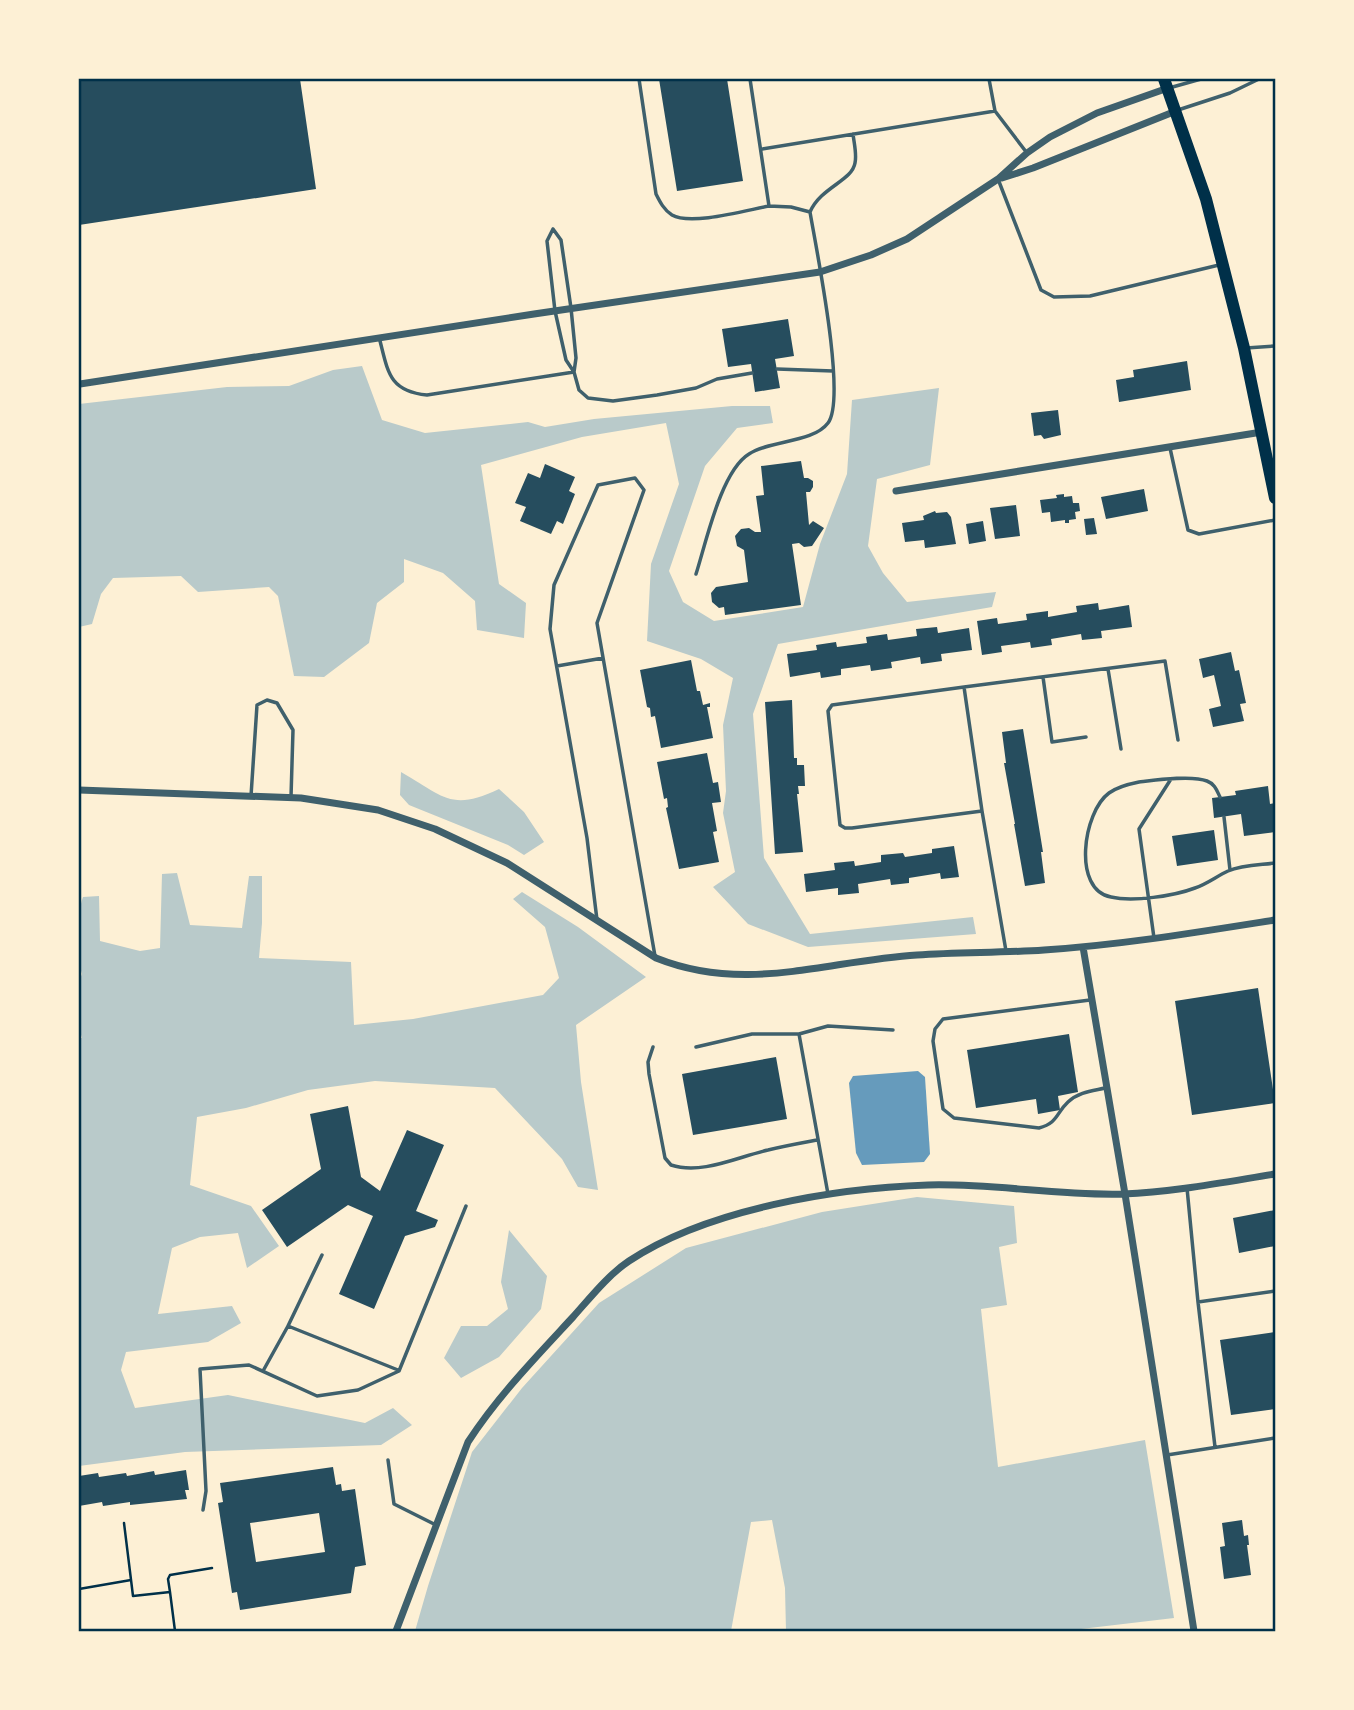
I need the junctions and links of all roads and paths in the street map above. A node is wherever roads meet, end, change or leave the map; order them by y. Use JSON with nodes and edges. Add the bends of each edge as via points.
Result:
{"nodes":[{"id":1,"x":639,"y":79,"type":"edge"},
{"id":2,"x":750,"y":79,"type":"edge"},
{"id":3,"x":989,"y":79,"type":"edge"},
{"id":4,"x":1200,"y":79,"type":"edge"},
{"id":5,"x":1259,"y":79,"type":"edge"},
{"id":6,"x":1166,"y":83,"type":"edge"},
{"id":7,"x":995,"y":111,"type":"junction"},
{"id":8,"x":1176,"y":111,"type":"junction"},
{"id":9,"x":853,"y":134,"type":"junction"},
{"id":10,"x":761,"y":149,"type":"junction"},
{"id":11,"x":1027,"y":153,"type":"junction"},
{"id":12,"x":998,"y":179,"type":"junction"},
{"id":13,"x":769,"y":206,"type":"junction"},
{"id":14,"x":810,"y":212,"type":"junction"},
{"id":15,"x":1222,"y":265,"type":"junction"},
{"id":16,"x":820,"y":272,"type":"junction"},
{"id":17,"x":571,"y":308,"type":"junction"},
{"id":18,"x":555,"y":311,"type":"junction"},
{"id":19,"x":379,"y":337,"type":"junction"},
{"id":20,"x":1275,"y":346,"type":"edge"},
{"id":21,"x":1244,"y":348,"type":"junction"},
{"id":22,"x":777,"y":369,"type":"dead end"},
{"id":23,"x":833,"y":371,"type":"junction"},
{"id":24,"x":574,"y":372,"type":"junction"},
{"id":25,"x":752,"y":373,"type":"dead end"},
{"id":26,"x":79,"y":384,"type":"edge"},
{"id":27,"x":1262,"y":432,"type":"junction"},
{"id":28,"x":1170,"y":448,"type":"junction"},
{"id":29,"x":896,"y":491,"type":"dead end"},
{"id":30,"x":1275,"y":498,"type":"edge"},
{"id":31,"x":1275,"y":520,"type":"edge"},
{"id":32,"x":695,"y":574,"type":"dead end"},
{"id":33,"x":603,"y":658,"type":"junction"},
{"id":34,"x":557,"y":666,"type":"junction"},
{"id":35,"x":1108,"y":669,"type":"junction"},
{"id":36,"x":1043,"y":677,"type":"junction"},
{"id":37,"x":964,"y":687,"type":"junction"},
{"id":38,"x":1086,"y":737,"type":"dead end"},
{"id":39,"x":1178,"y":740,"type":"dead end"},
{"id":40,"x":1121,"y":749,"type":"dead end"},
{"id":41,"x":1171,"y":779,"type":"junction"},
{"id":42,"x":79,"y":790,"type":"edge"},
{"id":43,"x":251,"y":796,"type":"junction"},
{"id":44,"x":290,"y":797,"type":"junction"},
{"id":45,"x":1220,"y":797,"type":"dead end"},
{"id":46,"x":982,"y":811,"type":"junction"},
{"id":47,"x":1224,"y":817,"type":"dead end"},
{"id":48,"x":1275,"y":863,"type":"edge"},
{"id":49,"x":1230,"y":870,"type":"junction"},
{"id":50,"x":1150,"y":897,"type":"junction"},
{"id":51,"x":597,"y":920,"type":"junction"},
{"id":52,"x":1275,"y":920,"type":"edge"},
{"id":53,"x":1154,"y":938,"type":"junction"},
{"id":54,"x":1083,"y":947,"type":"junction"},
{"id":55,"x":1006,"y":951,"type":"junction"},
{"id":56,"x":656,"y":958,"type":"junction"},
{"id":57,"x":1092,"y":1000,"type":"junction"},
{"id":58,"x":893,"y":1030,"type":"dead end"},
{"id":59,"x":799,"y":1034,"type":"junction"},
{"id":60,"x":653,"y":1047,"type":"dead end"},
{"id":61,"x":696,"y":1047,"type":"dead end"},
{"id":62,"x":1107,"y":1088,"type":"junction"},
{"id":63,"x":817,"y":1140,"type":"junction"},
{"id":64,"x":1275,"y":1174,"type":"edge"},
{"id":65,"x":1187,"y":1188,"type":"junction"},
{"id":66,"x":828,"y":1194,"type":"junction"},
{"id":67,"x":1125,"y":1194,"type":"junction"},
{"id":68,"x":466,"y":1206,"type":"dead end"},
{"id":69,"x":322,"y":1255,"type":"dead end"},
{"id":70,"x":1275,"y":1291,"type":"edge"},
{"id":71,"x":1198,"y":1302,"type":"junction"},
{"id":72,"x":288,"y":1326,"type":"junction"},
{"id":73,"x":263,"y":1371,"type":"junction"},
{"id":74,"x":399,"y":1371,"type":"junction"},
{"id":75,"x":1275,"y":1438,"type":"edge"},
{"id":76,"x":1215,"y":1447,"type":"junction"},
{"id":77,"x":1166,"y":1455,"type":"junction"},
{"id":78,"x":388,"y":1460,"type":"dead end"},
{"id":79,"x":203,"y":1510,"type":"dead end"},
{"id":80,"x":124,"y":1523,"type":"dead end"},
{"id":81,"x":436,"y":1525,"type":"junction"},
{"id":82,"x":212,"y":1568,"type":"dead end"},
{"id":83,"x":131,"y":1580,"type":"junction"},
{"id":84,"x":79,"y":1589,"type":"edge"},
{"id":85,"x":170,"y":1592,"type":"junction"},
{"id":86,"x":175,"y":1631,"type":"edge"},
{"id":87,"x":396,"y":1631,"type":"edge"},
{"id":88,"x":1194,"y":1631,"type":"edge"}],
"edges":[{"from":1,"to":13,"type":"lane","via":[[656,194],[663,207],[689,220]]},
{"from":2,"to":10,"type":"lane"},
{"from":3,"to":7,"type":"lane"},
{"from":4,"to":6,"type":"lane"},
{"from":5,"to":8,"type":"lane"},
{"from":6,"to":8,"type":"main road"},
{"from":6,"to":11,"type":"street","via":[[1097,113]]},
{"from":7,"to":9,"type":"lane"},
{"from":7,"to":11,"type":"lane"},
{"from":8,"to":12,"type":"street"},
{"from":8,"to":15,"type":"main road","via":[[1206,199]]},
{"from":9,"to":10,"type":"lane"},
{"from":9,"to":14,"type":"lane","via":[[855,165],[825,190]]},
{"from":10,"to":13,"type":"lane"},
{"from":11,"to":12,"type":"street"},
{"from":12,"to":15,"type":"lane","via":[[1041,290],[1054,298],[1090,296]]},
{"from":12,"to":16,"type":"street","via":[[907,239]]},
{"from":13,"to":14,"type":"lane"},
{"from":14,"to":16,"type":"lane"},
{"from":15,"to":21,"type":"main road"},
{"from":16,"to":17,"type":"street"},
{"from":16,"to":23,"type":"lane"},
{"from":17,"to":18,"type":"street"},
{"from":17,"to":18,"type":"lane","via":[[561,240],[553,229],[547,241]]},
{"from":17,"to":24,"type":"lane"},
{"from":18,"to":19,"type":"street"},
{"from":18,"to":24,"type":"lane","via":[[566,360]]},
{"from":19,"to":24,"type":"lane","via":[[392,380],[413,393],[427,395]]},
{"from":19,"to":26,"type":"street"},
{"from":20,"to":21,"type":"lane"},
{"from":21,"to":27,"type":"main road"},
{"from":22,"to":23,"type":"lane"},
{"from":23,"to":32,"type":"lane","via":[[834,410],[828,423],[817,432],[751,452],[739,462],[723,491]]},
{"from":24,"to":25,"type":"lane","via":[[579,390],[587,398],[614,401],[696,388]]},
{"from":27,"to":28,"type":"street"},
{"from":27,"to":30,"type":"main road"},
{"from":28,"to":29,"type":"street"},
{"from":28,"to":31,"type":"lane","via":[[1188,530],[1199,534]]},
{"from":33,"to":34,"type":"lane"},
{"from":33,"to":34,"type":"lane","via":[[597,623],[644,490],[635,478],[598,485],[554,585],[550,629]]},
{"from":33,"to":56,"type":"lane"},
{"from":34,"to":51,"type":"lane"},
{"from":35,"to":36,"type":"lane"},
{"from":35,"to":39,"type":"lane","via":[[1165,662]]},
{"from":35,"to":40,"type":"lane"},
{"from":36,"to":37,"type":"lane"},
{"from":36,"to":38,"type":"lane","via":[[1052,742]]},
{"from":37,"to":46,"type":"lane"},
{"from":37,"to":46,"type":"lane","via":[[832,705],[828,710],[840,825],[852,828]]},
{"from":41,"to":45,"type":"lane","via":[[1206,781]]},
{"from":41,"to":50,"type":"lane","via":[[1139,829]]},
{"from":41,"to":50,"type":"lane","via":[[1139,782],[1108,793],[1093,813],[1086,835],[1087,865],[1098,891],[1108,897]]},
{"from":42,"to":43,"type":"street"},
{"from":43,"to":44,"type":"street"},
{"from":43,"to":44,"type":"lane","via":[[257,705],[267,700],[276,703],[293,730]]},
{"from":44,"to":51,"type":"street","via":[[359,806],[435,829],[506,863]]},
{"from":46,"to":55,"type":"lane"},
{"from":47,"to":49,"type":"lane"},
{"from":48,"to":49,"type":"lane"},
{"from":49,"to":50,"type":"lane","via":[[1192,889]]},
{"from":50,"to":53,"type":"lane"},
{"from":51,"to":56,"type":"street"},
{"from":52,"to":53,"type":"street"},
{"from":53,"to":54,"type":"street"},
{"from":54,"to":55,"type":"street"},
{"from":54,"to":57,"type":"street"},
{"from":55,"to":56,"type":"street","via":[[915,955],[753,976],[694,971]]},
{"from":57,"to":62,"type":"street"},
{"from":57,"to":62,"type":"lane","via":[[943,1020],[933,1041],[943,1109],[954,1118],[1039,1128],[1049,1125],[1081,1093]]},
{"from":58,"to":59,"type":"lane","via":[[828,1026]]},
{"from":59,"to":61,"type":"lane","via":[[752,1034]]},
{"from":59,"to":63,"type":"lane"},
{"from":60,"to":63,"type":"lane","via":[[649,1074],[665,1158],[671,1165],[716,1164]]},
{"from":62,"to":67,"type":"street"},
{"from":63,"to":66,"type":"lane"},
{"from":64,"to":65,"type":"street"},
{"from":65,"to":67,"type":"street"},
{"from":65,"to":71,"type":"lane"},
{"from":66,"to":67,"type":"street","via":[[930,1185]]},
{"from":66,"to":81,"type":"street","via":[[738,1214],[663,1242],[628,1262],[485,1415],[468,1442]]},
{"from":67,"to":77,"type":"street"},
{"from":68,"to":74,"type":"lane"},
{"from":69,"to":72,"type":"lane"},
{"from":70,"to":71,"type":"lane"},
{"from":71,"to":76,"type":"lane"},
{"from":72,"to":73,"type":"lane"},
{"from":72,"to":74,"type":"lane"},
{"from":73,"to":74,"type":"lane","via":[[317,1396],[358,1391]]},
{"from":73,"to":79,"type":"lane","via":[[249,1365],[200,1369]]},
{"from":75,"to":76,"type":"lane"},
{"from":76,"to":77,"type":"lane"},
{"from":77,"to":88,"type":"street"},
{"from":78,"to":81,"type":"lane","via":[[394,1504]]},
{"from":80,"to":83,"type":"path"},
{"from":81,"to":87,"type":"street"},
{"from":82,"to":85,"type":"path","via":[[170,1575]]},
{"from":83,"to":84,"type":"path"},
{"from":83,"to":85,"type":"path","via":[[133,1597]]},
{"from":85,"to":86,"type":"path"}]}
